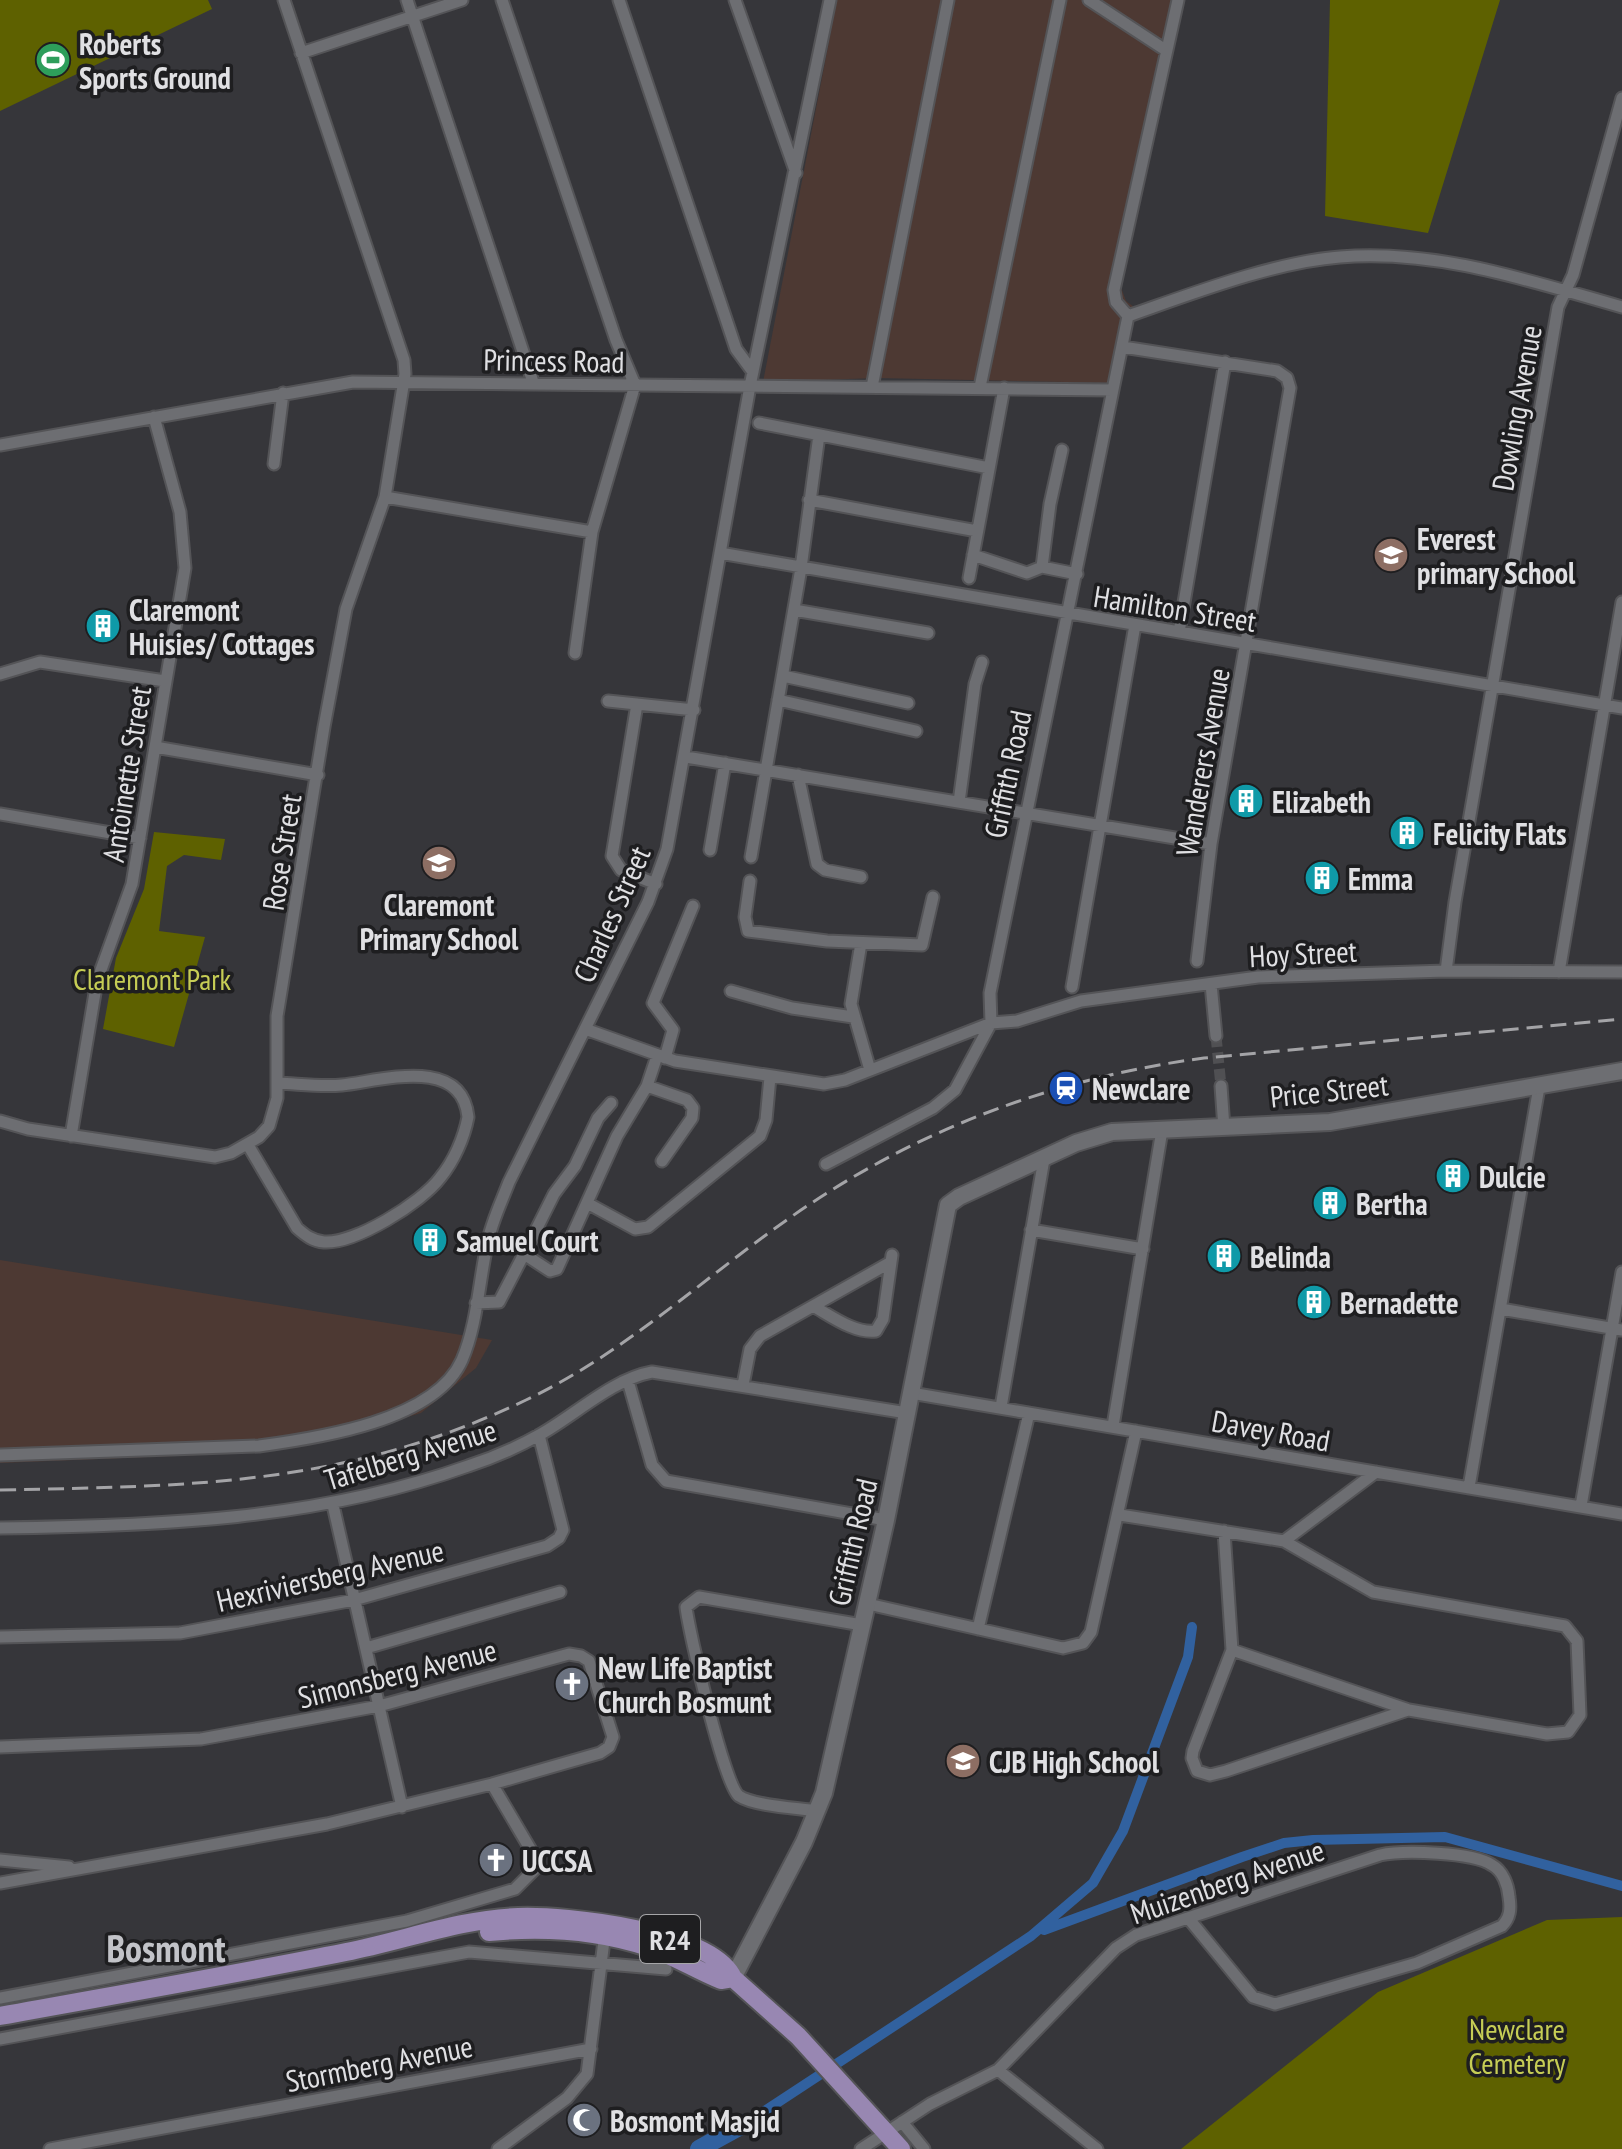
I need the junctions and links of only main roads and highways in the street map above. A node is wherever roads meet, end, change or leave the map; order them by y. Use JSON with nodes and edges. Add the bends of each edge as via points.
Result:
{"nodes":[{"id":1,"x":0,"y":2016,"type":"edge"},
{"id":2,"x":901,"y":2149,"type":"edge"}],
"edges":[{"from":1,"to":2,"type":"main road","number":"R24","via":[[413,1939],[436,1929],[518,1923],[606,1929],[721,1980],[733,1978],[774,2011]]}]}
